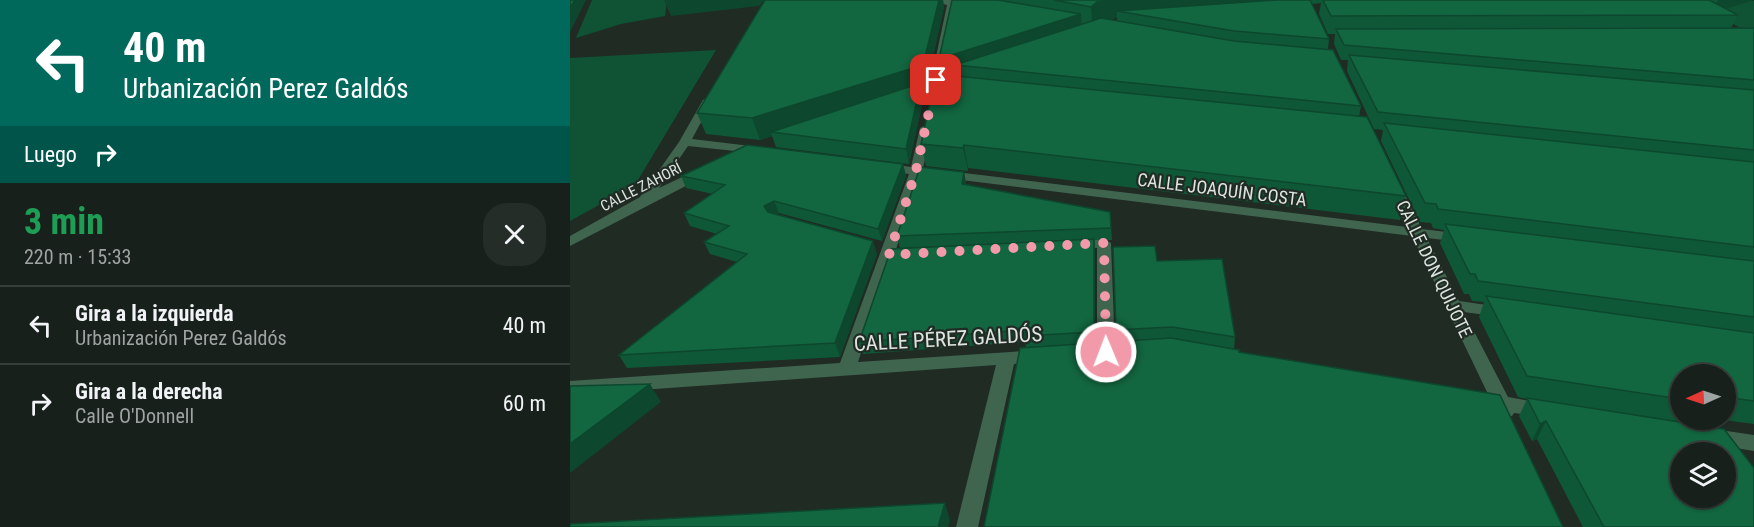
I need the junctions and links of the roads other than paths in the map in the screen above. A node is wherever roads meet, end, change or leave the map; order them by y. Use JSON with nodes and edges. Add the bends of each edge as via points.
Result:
{"nodes":[{"id":1,"x":931,"y":0,"type":"edge"},
{"id":2,"x":951,"y":2,"type":"edge"},
{"id":3,"x":985,"y":10,"type":"edge"},
{"id":4,"x":968,"y":75,"type":"edge"},
{"id":5,"x":934,"y":87,"type":"junction"},
{"id":6,"x":963,"y":91,"type":"edge"},
{"id":7,"x":712,"y":93,"type":"edge"},
{"id":8,"x":891,"y":101,"type":"edge"},
{"id":9,"x":685,"y":142,"type":"junction"},
{"id":10,"x":774,"y":148,"type":"edge"},
{"id":11,"x":749,"y":150,"type":"junction"},
{"id":12,"x":729,"y":160,"type":"edge"},
{"id":13,"x":870,"y":165,"type":"edge"},
{"id":14,"x":708,"y":170,"type":"edge"},
{"id":15,"x":916,"y":171,"type":"junction"},
{"id":16,"x":1390,"y":178,"type":"edge"},
{"id":17,"x":645,"y":200,"type":"junction"},
{"id":18,"x":1415,"y":232,"type":"junction"},
{"id":19,"x":1476,"y":240,"type":"edge"},
{"id":20,"x":570,"y":242,"type":"edge"},
{"id":21,"x":1056,"y":246,"type":"edge"},
{"id":22,"x":1451,"y":305,"type":"junction"},
{"id":23,"x":1521,"y":315,"type":"edge"},
{"id":24,"x":1128,"y":351,"type":"edge"},
{"id":25,"x":1106,"y":352,"type":"junction"},
{"id":26,"x":1084,"y":353,"type":"edge"},
{"id":27,"x":1062,"y":355,"type":"edge"},
{"id":28,"x":1007,"y":358,"type":"junction"},
{"id":29,"x":848,"y":368,"type":"junction"},
{"id":30,"x":570,"y":388,"type":"edge"},
{"id":31,"x":1471,"y":399,"type":"edge"},
{"id":32,"x":1502,"y":404,"type":"junction"},
{"id":33,"x":1566,"y":414,"type":"edge"},
{"id":34,"x":1512,"y":424,"type":"edge"},
{"id":35,"x":1695,"y":434,"type":"edge"},
{"id":36,"x":1754,"y":443,"type":"edge"},
{"id":37,"x":967,"y":527,"type":"edge"}],
"edges":[{"from":1,"to":2,"type":"street"},
{"from":2,"to":3,"type":"street"},
{"from":2,"to":5,"type":"street"},
{"from":4,"to":5,"type":"street"},
{"from":5,"to":6,"type":"street"},
{"from":5,"to":8,"type":"street"},
{"from":5,"to":15,"type":"street"},
{"from":7,"to":9,"type":"street"},
{"from":9,"to":11,"type":"street"},
{"from":9,"to":17,"type":"street"},
{"from":10,"to":11,"type":"street"},
{"from":11,"to":12,"type":"street"},
{"from":13,"to":15,"type":"street","name":"CALLE JOAQUÍN COSTA"},
{"from":14,"to":17,"type":"street","name":"CALLE ZAHORÍ"},
{"from":15,"to":18,"type":"street","name":"CALLE JOAQUÍN COSTA"},
{"from":15,"to":29,"type":"street"},
{"from":16,"to":18,"type":"street","name":"CALLE DON QUIJOTE"},
{"from":17,"to":20,"type":"street","name":"CALLE ZAHORÍ"},
{"from":18,"to":19,"type":"street","name":"CALLE JOAQUÍN COSTA"},
{"from":18,"to":22,"type":"street","name":"CALLE DON QUIJOTE"},
{"from":21,"to":25,"type":"street","via":[[1104,243]]},
{"from":22,"to":23,"type":"street"},
{"from":22,"to":32,"type":"street","name":"CALLE DON QUIJOTE"},
{"from":24,"to":25,"type":"street"},
{"from":25,"to":26,"type":"street"},
{"from":27,"to":28,"type":"street","name":"CALLE PÉREZ GALDÓS"},
{"from":28,"to":29,"type":"street","name":"CALLE PÉREZ GALDÓS"},
{"from":28,"to":37,"type":"street"},
{"from":29,"to":30,"type":"street","name":"CALLE PÉREZ GALDÓS"},
{"from":31,"to":32,"type":"street"},
{"from":32,"to":33,"type":"street"},
{"from":32,"to":34,"type":"street","name":"CALLE DON QUIJOTE"},
{"from":35,"to":36,"type":"street"}]}
